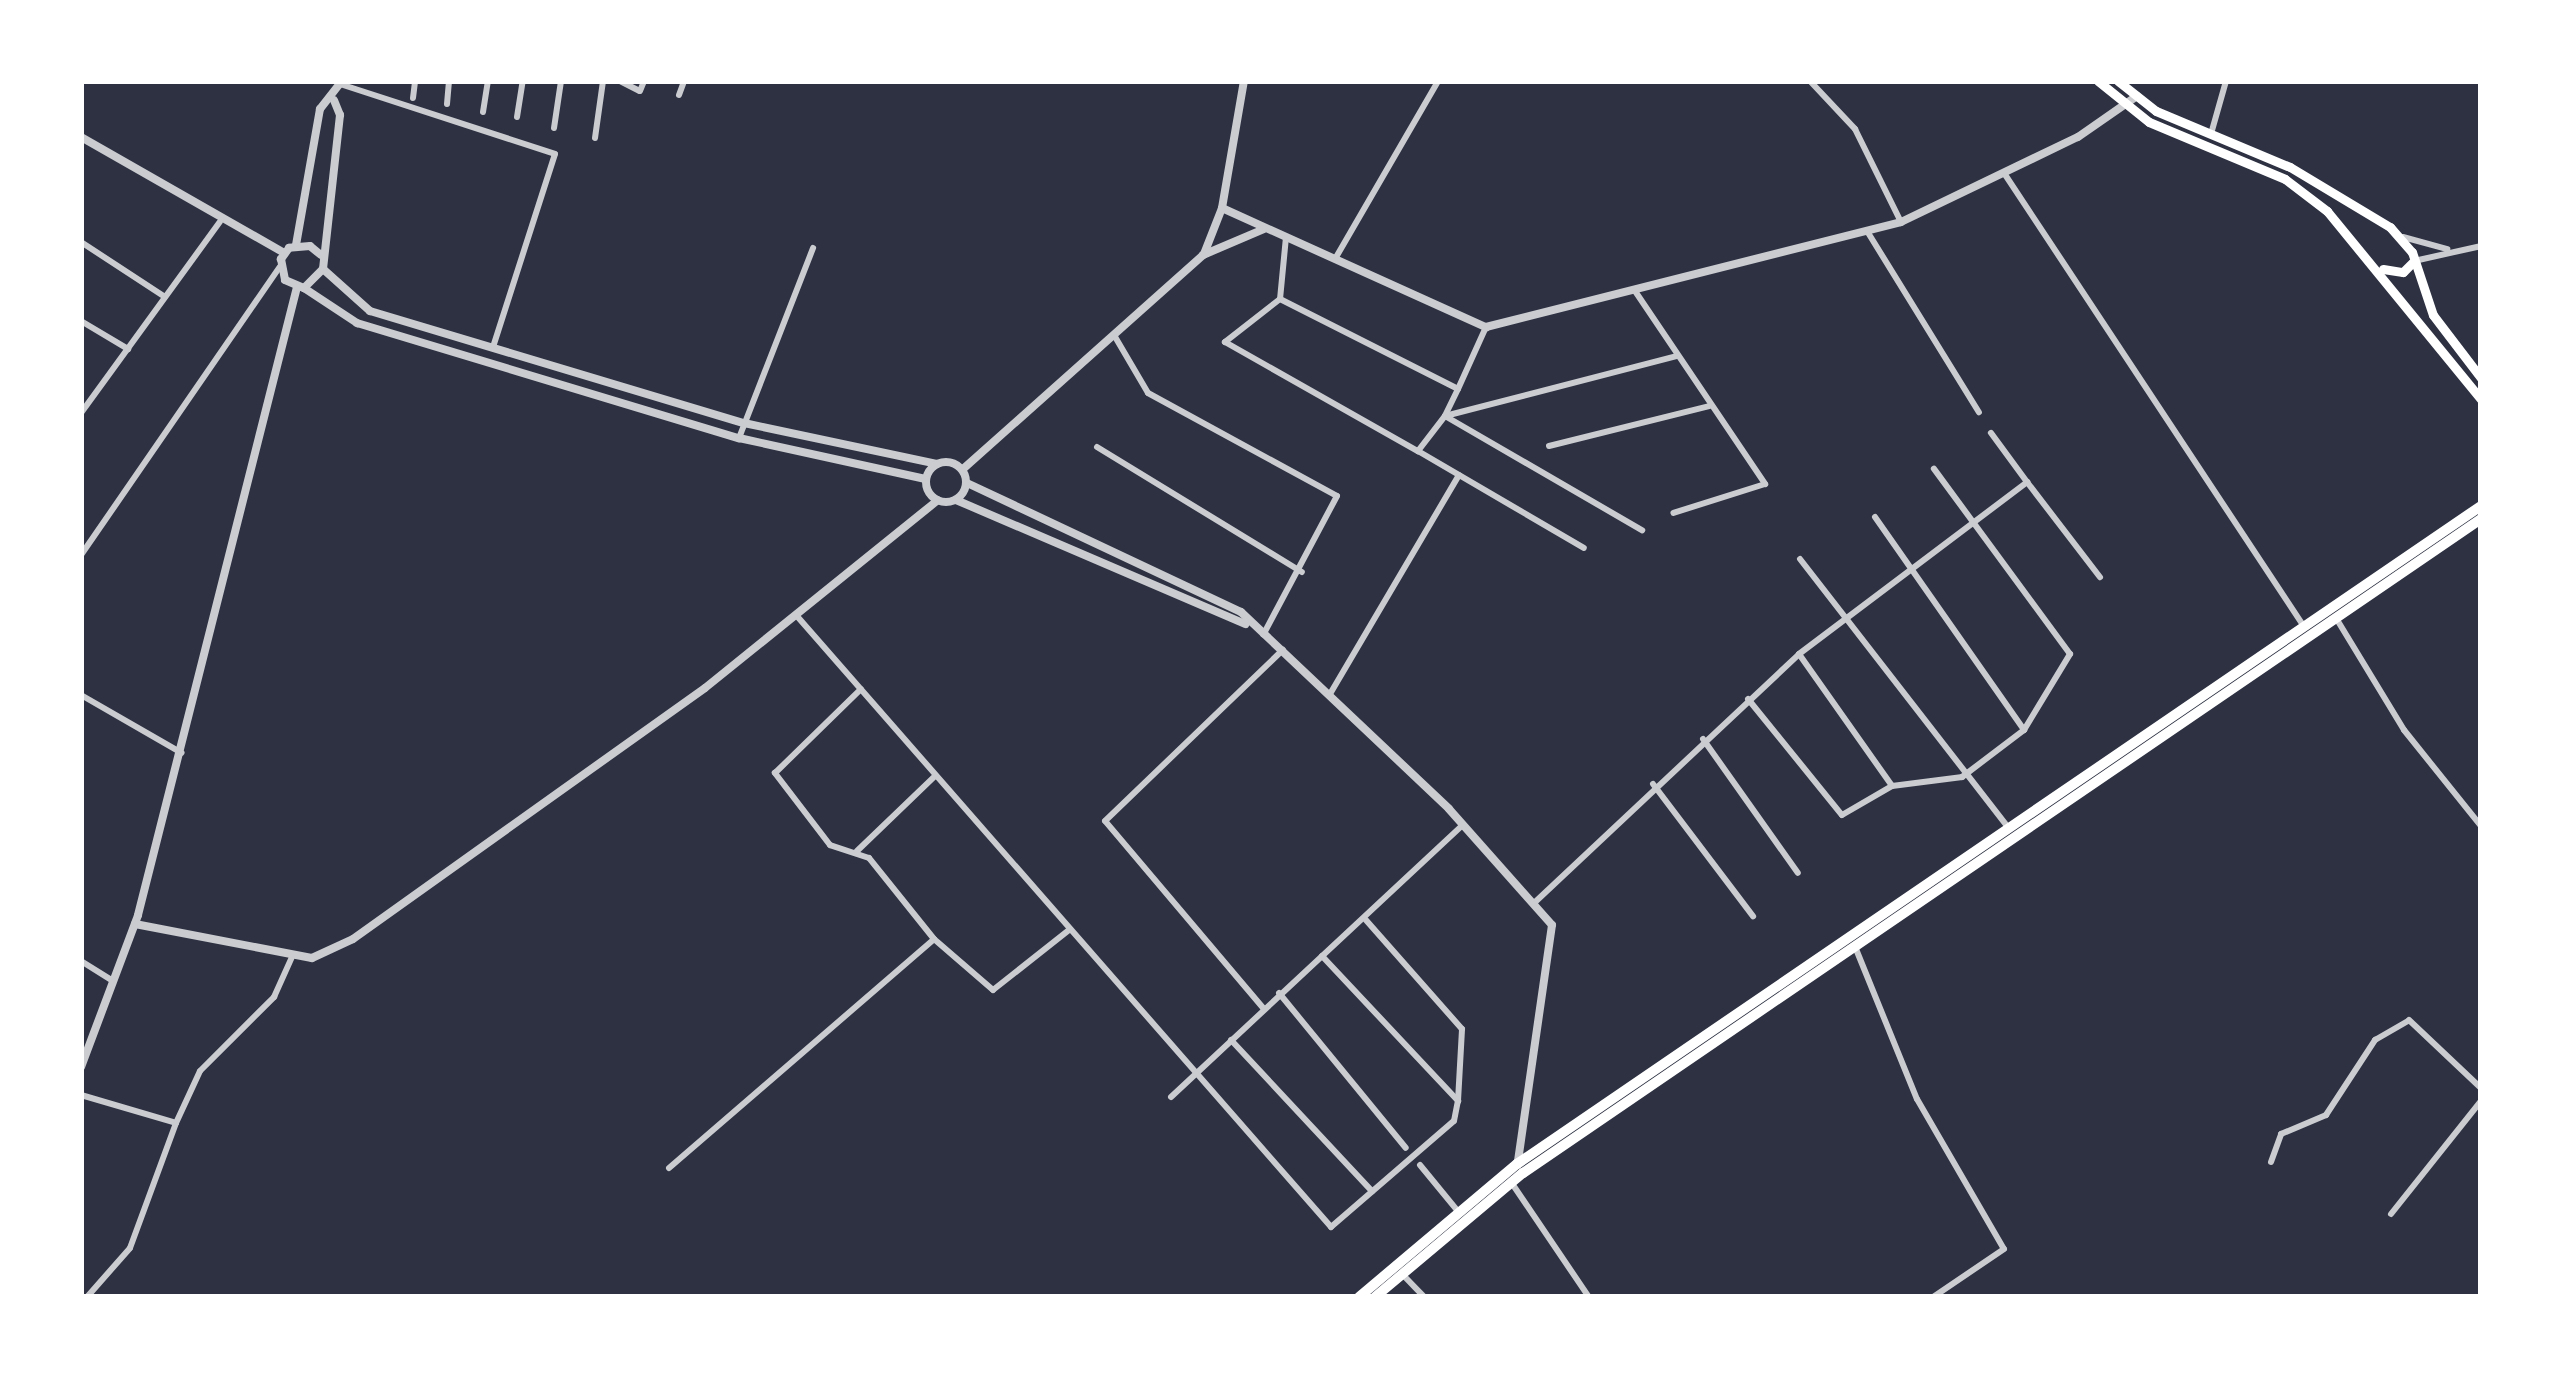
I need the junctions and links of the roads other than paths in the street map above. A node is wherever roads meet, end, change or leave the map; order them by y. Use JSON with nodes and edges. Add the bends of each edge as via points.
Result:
{"nodes":[{"id":1,"x":220,"y":81,"type":"edge"},
{"id":2,"x":236,"y":81,"type":"edge"},
{"id":3,"x":415,"y":81,"type":"edge"},
{"id":4,"x":449,"y":81,"type":"edge"},
{"id":5,"x":488,"y":81,"type":"edge"},
{"id":6,"x":523,"y":81,"type":"edge"},
{"id":7,"x":561,"y":81,"type":"edge"},
{"id":8,"x":603,"y":81,"type":"edge"},
{"id":9,"x":620,"y":81,"type":"edge"},
{"id":10,"x":644,"y":81,"type":"edge"},
{"id":11,"x":685,"y":81,"type":"edge"},
{"id":12,"x":1244,"y":81,"type":"edge"},
{"id":13,"x":1438,"y":81,"type":"edge"},
{"id":14,"x":1810,"y":81,"type":"edge"},
{"id":15,"x":2098,"y":81,"type":"edge"},
{"id":16,"x":2118,"y":81,"type":"edge"},
{"id":17,"x":2226,"y":81,"type":"edge"},
{"id":18,"x":339,"y":82,"type":"edge"},
{"id":19,"x":679,"y":95,"type":"dead end"},
{"id":20,"x":2137,"y":96,"type":"junction"},
{"id":21,"x":412,"y":98,"type":"dead end"},
{"id":22,"x":334,"y":100,"type":"junction"},
{"id":23,"x":2125,"y":103,"type":"junction"},
{"id":24,"x":447,"y":104,"type":"dead end"},
{"id":25,"x":483,"y":112,"type":"dead end"},
{"id":26,"x":517,"y":117,"type":"dead end"},
{"id":27,"x":554,"y":128,"type":"dead end"},
{"id":28,"x":2211,"y":134,"type":"junction"},
{"id":29,"x":81,"y":137,"type":"edge"},
{"id":30,"x":595,"y":138,"type":"dead end"},
{"id":31,"x":2004,"y":172,"type":"junction"},
{"id":32,"x":2287,"y":173,"type":"junction"},
{"id":33,"x":2335,"y":197,"type":"junction"},
{"id":34,"x":1222,"y":208,"type":"junction"},
{"id":35,"x":2327,"y":211,"type":"junction"},
{"id":36,"x":220,"y":222,"type":"junction"},
{"id":37,"x":1901,"y":222,"type":"junction"},
{"id":38,"x":1266,"y":228,"type":"junction"},
{"id":39,"x":1867,"y":231,"type":"junction"},
{"id":40,"x":2400,"y":236,"type":"junction"},
{"id":41,"x":1286,"y":237,"type":"junction"},
{"id":42,"x":81,"y":242,"type":"edge"},
{"id":43,"x":296,"y":245,"type":"junction"},
{"id":44,"x":2481,"y":246,"type":"edge"},
{"id":45,"x":813,"y":248,"type":"dead end"},
{"id":46,"x":2457,"y":250,"type":"junction"},
{"id":47,"x":284,"y":253,"type":"junction"},
{"id":48,"x":321,"y":255,"type":"junction"},
{"id":49,"x":1203,"y":255,"type":"junction"},
{"id":50,"x":1335,"y":259,"type":"junction"},
{"id":51,"x":2414,"y":261,"type":"junction"},
{"id":52,"x":2376,"y":265,"type":"junction"},
{"id":53,"x":280,"y":266,"type":"junction"},
{"id":54,"x":323,"y":269,"type":"junction"},
{"id":55,"x":300,"y":287,"type":"junction"},
{"id":56,"x":1636,"y":291,"type":"junction"},
{"id":57,"x":165,"y":297,"type":"junction"},
{"id":58,"x":1280,"y":298,"type":"junction"},
{"id":59,"x":82,"y":318,"type":"edge"},
{"id":60,"x":1486,"y":327,"type":"junction"},
{"id":61,"x":1114,"y":335,"type":"junction"},
{"id":62,"x":128,"y":349,"type":"junction"},
{"id":63,"x":492,"y":349,"type":"junction"},
{"id":64,"x":1676,"y":356,"type":"junction"},
{"id":65,"x":2481,"y":378,"type":"edge"},
{"id":66,"x":1457,"y":388,"type":"junction"},
{"id":67,"x":2481,"y":398,"type":"edge"},
{"id":68,"x":1709,"y":406,"type":"junction"},
{"id":69,"x":1978,"y":412,"type":"dead end"},
{"id":70,"x":81,"y":413,"type":"edge"},
{"id":71,"x":1445,"y":416,"type":"junction"},
{"id":72,"x":744,"y":423,"type":"junction"},
{"id":73,"x":1991,"y":433,"type":"dead end"},
{"id":74,"x":739,"y":438,"type":"junction"},
{"id":75,"x":1549,"y":446,"type":"dead end"},
{"id":76,"x":1097,"y":447,"type":"dead end"},
{"id":77,"x":1418,"y":451,"type":"junction"},
{"id":78,"x":937,"y":464,"type":"junction"},
{"id":79,"x":1934,"y":469,"type":"dead end"},
{"id":80,"x":962,"y":470,"type":"junction"},
{"id":81,"x":1459,"y":475,"type":"junction"},
{"id":82,"x":926,"y":479,"type":"junction"},
{"id":83,"x":2027,"y":482,"type":"junction"},
{"id":84,"x":967,"y":483,"type":"junction"},
{"id":85,"x":938,"y":500,"type":"junction"},
{"id":86,"x":956,"y":500,"type":"junction"},
{"id":87,"x":2481,"y":506,"type":"edge"},
{"id":88,"x":1673,"y":513,"type":"dead end"},
{"id":89,"x":1875,"y":517,"type":"dead end"},
{"id":90,"x":2481,"y":519,"type":"edge"},
{"id":91,"x":1974,"y":524,"type":"junction"},
{"id":92,"x":1642,"y":530,"type":"dead end"},
{"id":93,"x":1584,"y":548,"type":"dead end"},
{"id":94,"x":81,"y":555,"type":"edge"},
{"id":95,"x":1800,"y":559,"type":"dead end"},
{"id":96,"x":1302,"y":572,"type":"junction"},
{"id":97,"x":1913,"y":572,"type":"junction"},
{"id":98,"x":2100,"y":577,"type":"dead end"},
{"id":99,"x":796,"y":615,"type":"junction"},
{"id":100,"x":2336,"y":618,"type":"junction"},
{"id":101,"x":1848,"y":622,"type":"junction"},
{"id":102,"x":1248,"y":624,"type":"junction"},
{"id":103,"x":2304,"y":626,"type":"junction"},
{"id":104,"x":1263,"y":635,"type":"junction"},
{"id":105,"x":1282,"y":650,"type":"junction"},
{"id":106,"x":1799,"y":654,"type":"junction"},
{"id":107,"x":861,"y":689,"type":"junction"},
{"id":108,"x":1330,"y":694,"type":"junction"},
{"id":109,"x":82,"y":698,"type":"edge"},
{"id":110,"x":1748,"y":699,"type":"junction"},
{"id":111,"x":2024,"y":730,"type":"junction"},
{"id":112,"x":1703,"y":740,"type":"junction"},
{"id":113,"x":183,"y":753,"type":"junction"},
{"id":114,"x":934,"y":777,"type":"junction"},
{"id":115,"x":1962,"y":777,"type":"junction"},
{"id":116,"x":1653,"y":784,"type":"junction"},
{"id":117,"x":1892,"y":786,"type":"junction"},
{"id":118,"x":1463,"y":825,"type":"junction"},
{"id":119,"x":2481,"y":826,"type":"edge"},
{"id":120,"x":2009,"y":830,"type":"junction"},
{"id":121,"x":857,"y":851,"type":"junction"},
{"id":122,"x":1798,"y":873,"type":"dead end"},
{"id":123,"x":1533,"y":904,"type":"junction"},
{"id":124,"x":1754,"y":916,"type":"dead end"},
{"id":125,"x":1366,"y":920,"type":"junction"},
{"id":126,"x":135,"y":924,"type":"junction"},
{"id":127,"x":1070,"y":930,"type":"junction"},
{"id":128,"x":934,"y":939,"type":"junction"},
{"id":129,"x":1856,"y":949,"type":"junction"},
{"id":130,"x":1322,"y":956,"type":"junction"},
{"id":131,"x":292,"y":957,"type":"junction"},
{"id":132,"x":81,"y":961,"type":"edge"},
{"id":133,"x":113,"y":981,"type":"junction"},
{"id":134,"x":1279,"y":994,"type":"junction"},
{"id":135,"x":1264,"y":1009,"type":"junction"},
{"id":136,"x":1231,"y":1040,"type":"junction"},
{"id":137,"x":81,"y":1067,"type":"edge"},
{"id":138,"x":1195,"y":1074,"type":"junction"},
{"id":139,"x":2481,"y":1088,"type":"edge"},
{"id":140,"x":81,"y":1095,"type":"edge"},
{"id":141,"x":1171,"y":1097,"type":"dead end"},
{"id":142,"x":1459,"y":1101,"type":"junction"},
{"id":143,"x":2481,"y":1101,"type":"edge"},
{"id":144,"x":176,"y":1123,"type":"junction"},
{"id":145,"x":1406,"y":1148,"type":"dead end"},
{"id":146,"x":2271,"y":1162,"type":"dead end"},
{"id":147,"x":1420,"y":1165,"type":"dead end"},
{"id":148,"x":669,"y":1168,"type":"dead end"},
{"id":149,"x":1520,"y":1169,"type":"junction"},
{"id":150,"x":1511,"y":1182,"type":"junction"},
{"id":151,"x":1373,"y":1192,"type":"junction"},
{"id":152,"x":1457,"y":1210,"type":"junction"},
{"id":153,"x":2391,"y":1214,"type":"dead end"},
{"id":154,"x":1402,"y":1273,"type":"junction"},
{"id":155,"x":87,"y":1297,"type":"edge"},
{"id":156,"x":1359,"y":1297,"type":"edge"},
{"id":157,"x":1375,"y":1297,"type":"edge"},
{"id":158,"x":1424,"y":1297,"type":"edge"},
{"id":159,"x":1589,"y":1297,"type":"edge"},
{"id":160,"x":1934,"y":1297,"type":"edge"}],
"edges":[{"from":1,"to":2,"type":"street"},
{"from":3,"to":21,"type":"street"},
{"from":4,"to":24,"type":"street"},
{"from":5,"to":25,"type":"street"},
{"from":6,"to":26,"type":"street"},
{"from":7,"to":27,"type":"street"},
{"from":8,"to":30,"type":"street"},
{"from":9,"to":10,"type":"street","via":[[640,92]]},
{"from":11,"to":19,"type":"street"},
{"from":12,"to":34,"type":"street"},
{"from":13,"to":50,"type":"street"},
{"from":14,"to":37,"type":"street","via":[[1855,129]]},
{"from":15,"to":23,"type":"main road"},
{"from":16,"to":20,"type":"main road"},
{"from":17,"to":28,"type":"street"},
{"from":18,"to":22,"type":"street"},
{"from":18,"to":63,"type":"street","via":[[555,154]]},
{"from":20,"to":23,"type":"street"},
{"from":20,"to":28,"type":"main road"},
{"from":22,"to":43,"type":"street","via":[[320,109]]},
{"from":22,"to":48,"type":"street","via":[[340,115]]},
{"from":23,"to":31,"type":"street","via":[[2078,137]]},
{"from":23,"to":32,"type":"main road","via":[[2149,122]]},
{"from":28,"to":32,"type":"main road"},
{"from":29,"to":36,"type":"street"},
{"from":31,"to":37,"type":"street"},
{"from":31,"to":103,"type":"street"},
{"from":32,"to":33,"type":"main road"},
{"from":32,"to":35,"type":"main road"},
{"from":33,"to":35,"type":"main road"},
{"from":33,"to":40,"type":"main road"},
{"from":34,"to":38,"type":"street"},
{"from":34,"to":49,"type":"street"},
{"from":35,"to":52,"type":"main road"},
{"from":36,"to":47,"type":"street"},
{"from":36,"to":57,"type":"street"},
{"from":37,"to":39,"type":"street"},
{"from":38,"to":41,"type":"street"},
{"from":38,"to":49,"type":"street"},
{"from":39,"to":56,"type":"street"},
{"from":39,"to":69,"type":"street"},
{"from":40,"to":46,"type":"street"},
{"from":40,"to":51,"type":"main road"},
{"from":41,"to":50,"type":"street"},
{"from":41,"to":58,"type":"street"},
{"from":42,"to":57,"type":"street"},
{"from":43,"to":47,"type":"street"},
{"from":43,"to":48,"type":"street"},
{"from":44,"to":46,"type":"street"},
{"from":45,"to":72,"type":"street"},
{"from":46,"to":51,"type":"street"},
{"from":47,"to":53,"type":"street"},
{"from":48,"to":54,"type":"street"},
{"from":49,"to":61,"type":"street"},
{"from":50,"to":60,"type":"street"},
{"from":51,"to":52,"type":"main road","via":[[2395,273]]},
{"from":51,"to":65,"type":"main road","via":[[2433,315]]},
{"from":52,"to":67,"type":"main road"},
{"from":53,"to":55,"type":"street"},
{"from":53,"to":94,"type":"street"},
{"from":54,"to":55,"type":"street"},
{"from":54,"to":63,"type":"street","via":[[370,310]]},
{"from":55,"to":74,"type":"street","via":[[357,323]]},
{"from":55,"to":113,"type":"street"},
{"from":56,"to":60,"type":"street"},
{"from":56,"to":64,"type":"street"},
{"from":57,"to":62,"type":"street"},
{"from":58,"to":66,"type":"street"},
{"from":58,"to":77,"type":"street","via":[[1226,342]]},
{"from":59,"to":62,"type":"street"},
{"from":60,"to":66,"type":"street"},
{"from":61,"to":80,"type":"street"},
{"from":61,"to":96,"type":"street","via":[[1148,393],[1336,496]]},
{"from":62,"to":70,"type":"street"},
{"from":63,"to":72,"type":"street"},
{"from":64,"to":68,"type":"street"},
{"from":64,"to":71,"type":"street"},
{"from":66,"to":71,"type":"street"},
{"from":68,"to":75,"type":"street"},
{"from":68,"to":88,"type":"street","via":[[1765,484]]},
{"from":71,"to":77,"type":"street"},
{"from":71,"to":92,"type":"street"},
{"from":72,"to":74,"type":"street"},
{"from":72,"to":78,"type":"street"},
{"from":73,"to":83,"type":"street"},
{"from":74,"to":82,"type":"street"},
{"from":76,"to":96,"type":"street"},
{"from":77,"to":81,"type":"street"},
{"from":78,"to":80,"type":"street"},
{"from":78,"to":82,"type":"street"},
{"from":79,"to":91,"type":"street"},
{"from":80,"to":84,"type":"street"},
{"from":81,"to":93,"type":"street"},
{"from":81,"to":108,"type":"street"},
{"from":82,"to":85,"type":"street"},
{"from":83,"to":91,"type":"street"},
{"from":83,"to":98,"type":"street"},
{"from":84,"to":86,"type":"street"},
{"from":84,"to":102,"type":"street","via":[[1241,611]]},
{"from":85,"to":86,"type":"street"},
{"from":85,"to":99,"type":"street"},
{"from":86,"to":102,"type":"street"},
{"from":87,"to":103,"type":"main road"},
{"from":89,"to":97,"type":"street"},
{"from":90,"to":100,"type":"main road"},
{"from":91,"to":97,"type":"street"},
{"from":91,"to":111,"type":"street","via":[[2070,654]]},
{"from":95,"to":101,"type":"street"},
{"from":96,"to":104,"type":"street"},
{"from":97,"to":101,"type":"street"},
{"from":97,"to":111,"type":"street"},
{"from":99,"to":107,"type":"street"},
{"from":99,"to":131,"type":"street","via":[[353,939],[312,958]]},
{"from":100,"to":119,"type":"street","via":[[2404,730]]},
{"from":100,"to":129,"type":"main road"},
{"from":101,"to":106,"type":"street"},
{"from":101,"to":115,"type":"street"},
{"from":102,"to":104,"type":"street"},
{"from":103,"to":120,"type":"main road"},
{"from":104,"to":105,"type":"street"},
{"from":105,"to":108,"type":"street"},
{"from":105,"to":135,"type":"street","via":[[1106,821]]},
{"from":106,"to":110,"type":"street"},
{"from":106,"to":117,"type":"street"},
{"from":107,"to":114,"type":"street"},
{"from":107,"to":121,"type":"street","via":[[776,773],[830,845]]},
{"from":108,"to":118,"type":"street"},
{"from":109,"to":113,"type":"street"},
{"from":110,"to":112,"type":"street"},
{"from":110,"to":117,"type":"street","via":[[1838,813]]},
{"from":111,"to":115,"type":"street"},
{"from":112,"to":116,"type":"street"},
{"from":112,"to":122,"type":"street"},
{"from":113,"to":126,"type":"street"},
{"from":114,"to":121,"type":"street"},
{"from":114,"to":127,"type":"street"},
{"from":115,"to":117,"type":"street"},
{"from":115,"to":120,"type":"street"},
{"from":116,"to":123,"type":"street"},
{"from":116,"to":124,"type":"street"},
{"from":118,"to":123,"type":"street"},
{"from":118,"to":125,"type":"street"},
{"from":120,"to":149,"type":"main road"},
{"from":121,"to":128,"type":"street"},
{"from":123,"to":149,"type":"street","via":[[1552,925]]},
{"from":125,"to":130,"type":"street"},
{"from":125,"to":142,"type":"street","via":[[1462,1029]]},
{"from":126,"to":131,"type":"street"},
{"from":126,"to":133,"type":"street"},
{"from":127,"to":128,"type":"street","via":[[993,990]]},
{"from":127,"to":138,"type":"street"},
{"from":128,"to":148,"type":"street"},
{"from":129,"to":149,"type":"main road"},
{"from":129,"to":160,"type":"street","via":[[1917,1099],[2004,1250]]},
{"from":130,"to":134,"type":"street"},
{"from":130,"to":142,"type":"street"},
{"from":131,"to":144,"type":"street","via":[[274,997],[200,1071]]},
{"from":132,"to":133,"type":"street"},
{"from":133,"to":137,"type":"street"},
{"from":134,"to":135,"type":"street"},
{"from":134,"to":145,"type":"street"},
{"from":135,"to":136,"type":"street"},
{"from":136,"to":138,"type":"street"},
{"from":136,"to":151,"type":"street"},
{"from":138,"to":141,"type":"street"},
{"from":138,"to":151,"type":"street","via":[[1331,1227]]},
{"from":139,"to":146,"type":"street","via":[[2409,1020],[2374,1040],[2326,1115],[2281,1134]]},
{"from":140,"to":144,"type":"street"},
{"from":142,"to":151,"type":"street","via":[[1454,1120]]},
{"from":143,"to":153,"type":"street"},
{"from":144,"to":155,"type":"street","via":[[130,1248]]},
{"from":147,"to":152,"type":"street"},
{"from":149,"to":150,"type":"main road"},
{"from":149,"to":152,"type":"main road"},
{"from":150,"to":154,"type":"main road"},
{"from":150,"to":159,"type":"street"},
{"from":152,"to":156,"type":"main road"},
{"from":154,"to":157,"type":"main road"},
{"from":154,"to":158,"type":"street"}]}
